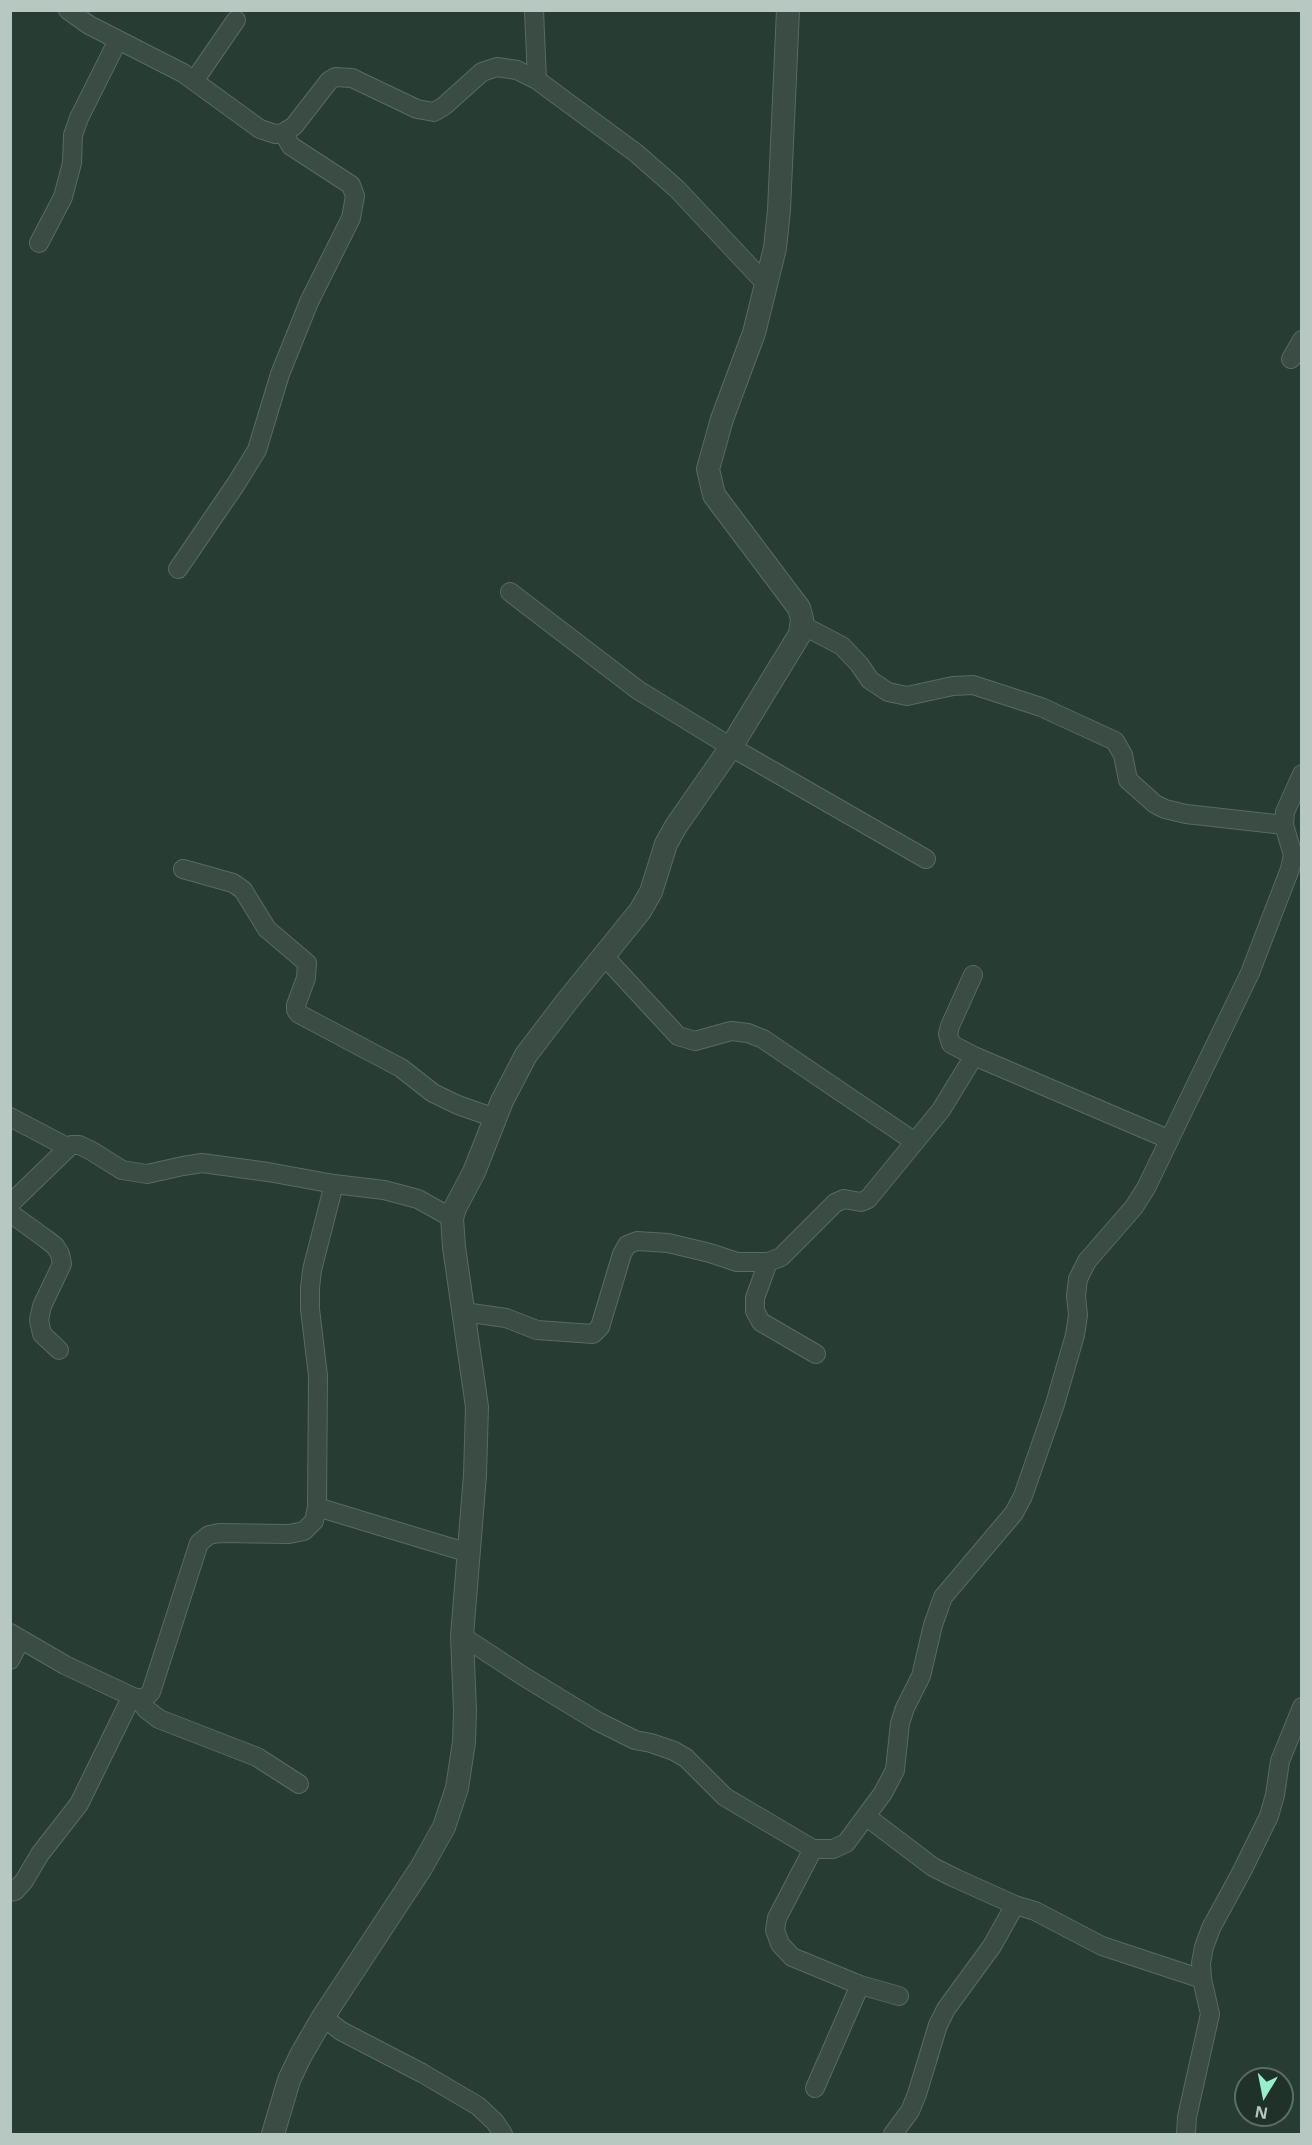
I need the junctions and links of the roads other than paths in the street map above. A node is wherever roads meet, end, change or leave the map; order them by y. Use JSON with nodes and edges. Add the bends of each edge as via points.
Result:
{"nodes":[{"id":1,"x":68,"y":10,"type":"edge"},
{"id":2,"x":534,"y":10,"type":"edge"},
{"id":3,"x":788,"y":10,"type":"edge"},
{"id":4,"x":236,"y":20,"type":"dead end"},
{"id":5,"x":118,"y":40,"type":"junction"},
{"id":6,"x":537,"y":80,"type":"junction"},
{"id":7,"x":194,"y":81,"type":"junction"},
{"id":8,"x":283,"y":133,"type":"junction"},
{"id":9,"x":39,"y":243,"type":"dead end"},
{"id":10,"x":766,"y":284,"type":"junction"},
{"id":11,"x":1302,"y":340,"type":"edge"},
{"id":12,"x":1291,"y":359,"type":"dead end"},
{"id":13,"x":178,"y":569,"type":"dead end"},
{"id":14,"x":510,"y":591,"type":"dead end"},
{"id":15,"x":802,"y":625,"type":"junction"},
{"id":16,"x":731,"y":747,"type":"junction"},
{"id":17,"x":1302,"y":774,"type":"edge"},
{"id":18,"x":1284,"y":825,"type":"junction"},
{"id":19,"x":926,"y":860,"type":"dead end"},
{"id":20,"x":183,"y":869,"type":"dead end"},
{"id":21,"x":604,"y":956,"type":"junction"},
{"id":22,"x":973,"y":975,"type":"dead end"},
{"id":23,"x":974,"y":1056,"type":"junction"},
{"id":24,"x":10,"y":1117,"type":"edge"},
{"id":25,"x":495,"y":1118,"type":"junction"},
{"id":26,"x":1168,"y":1139,"type":"junction"},
{"id":27,"x":915,"y":1142,"type":"junction"},
{"id":28,"x":67,"y":1147,"type":"junction"},
{"id":29,"x":334,"y":1184,"type":"junction"},
{"id":30,"x":10,"y":1204,"type":"edge"},
{"id":31,"x":10,"y":1213,"type":"edge"},
{"id":32,"x":452,"y":1218,"type":"junction"},
{"id":33,"x":768,"y":1262,"type":"junction"},
{"id":34,"x":464,"y":1312,"type":"junction"},
{"id":35,"x":59,"y":1350,"type":"dead end"},
{"id":36,"x":816,"y":1354,"type":"dead end"},
{"id":37,"x":317,"y":1507,"type":"junction"},
{"id":38,"x":469,"y":1554,"type":"junction"},
{"id":39,"x":16,"y":1636,"type":"edge"},
{"id":40,"x":462,"y":1636,"type":"junction"},
{"id":41,"x":10,"y":1660,"type":"edge"},
{"id":42,"x":136,"y":1698,"type":"junction"},
{"id":43,"x":1302,"y":1707,"type":"edge"},
{"id":44,"x":299,"y":1784,"type":"dead end"},
{"id":45,"x":867,"y":1817,"type":"junction"},
{"id":46,"x":813,"y":1849,"type":"junction"},
{"id":47,"x":10,"y":1892,"type":"edge"},
{"id":48,"x":1015,"y":1905,"type":"junction"},
{"id":49,"x":1202,"y":1979,"type":"junction"},
{"id":50,"x":860,"y":1985,"type":"junction"},
{"id":51,"x":899,"y":1996,"type":"dead end"},
{"id":52,"x":323,"y":2017,"type":"junction"},
{"id":53,"x":815,"y":2088,"type":"dead end"},
{"id":54,"x":273,"y":2134,"type":"edge"},
{"id":55,"x":503,"y":2134,"type":"edge"},
{"id":56,"x":893,"y":2134,"type":"edge"},
{"id":57,"x":1186,"y":2134,"type":"edge"}],
"edges":[{"from":1,"to":5,"type":"street"},
{"from":2,"to":6,"type":"street"},
{"from":3,"to":10,"type":"street","via":[[779,210]]},
{"from":4,"to":7,"type":"street"},
{"from":5,"to":7,"type":"street"},
{"from":5,"to":9,"type":"street","via":[[79,118],[63,197]]},
{"from":6,"to":8,"type":"street","via":[[517,70],[497,68],[482,72],[434,112],[417,109],[352,78],[335,76],[294,126]]},
{"from":6,"to":10,"type":"street","via":[[678,189]]},
{"from":7,"to":8,"type":"street","via":[[266,133]]},
{"from":8,"to":13,"type":"street","via":[[291,146],[351,184],[355,196],[351,218],[309,302],[280,374],[257,450]]},
{"from":10,"to":15,"type":"street","via":[[754,333],[708,469],[714,495],[799,608]]},
{"from":11,"to":12,"type":"street"},
{"from":14,"to":16,"type":"street","via":[[638,690]]},
{"from":15,"to":16,"type":"street","via":[[792,650]]},
{"from":15,"to":18,"type":"street","via":[[842,646],[870,680],[888,692],[907,696],[973,685],[1041,707],[1115,741],[1123,754],[1128,780],[1165,809]]},
{"from":16,"to":19,"type":"street"},
{"from":16,"to":21,"type":"street","via":[[666,844],[651,892],[640,911]]},
{"from":17,"to":18,"type":"street","via":[[1284,812]]},
{"from":18,"to":26,"type":"street","via":[[1293,855],[1290,869],[1250,973]]},
{"from":20,"to":25,"type":"street","via":[[233,882],[267,929],[307,963],[296,1005],[298,1014],[401,1068],[433,1093]]},
{"from":21,"to":25,"type":"street","via":[[526,1055]]},
{"from":21,"to":27,"type":"street","via":[[678,1036],[695,1041],[731,1031],[763,1039]]},
{"from":22,"to":23,"type":"street","via":[[948,1034],[951,1044]]},
{"from":23,"to":26,"type":"street"},
{"from":23,"to":27,"type":"street","via":[[941,1110]]},
{"from":24,"to":28,"type":"street"},
{"from":25,"to":32,"type":"street"},
{"from":26,"to":45,"type":"street","via":[[1134,1207],[1087,1261],[1078,1279],[1075,1335],[1023,1496],[1014,1513],[943,1597],[921,1676],[900,1723],[895,1770]]},
{"from":27,"to":33,"type":"street","via":[[868,1199],[835,1203],[781,1257]]},
{"from":28,"to":29,"type":"street","via":[[79,1145],[122,1170],[147,1174],[202,1163]]},
{"from":28,"to":30,"type":"street"},
{"from":29,"to":32,"type":"street","via":[[418,1199]]},
{"from":29,"to":37,"type":"street","via":[[309,1288],[318,1376]]},
{"from":31,"to":35,"type":"street","via":[[55,1246],[60,1254],[62,1264],[39,1320],[42,1334]]},
{"from":32,"to":34,"type":"street"},
{"from":33,"to":34,"type":"street","via":[[737,1262],[668,1243],[638,1241],[627,1245],[600,1328],[592,1334],[537,1330],[506,1318]]},
{"from":33,"to":36,"type":"street","via":[[754,1311],[761,1322]]},
{"from":34,"to":38,"type":"street","via":[[477,1407]]},
{"from":37,"to":38,"type":"street"},
{"from":37,"to":42,"type":"street","via":[[314,1521],[304,1531],[219,1533],[199,1543],[152,1692],[144,1699]]},
{"from":38,"to":40,"type":"street"},
{"from":39,"to":41,"type":"street"},
{"from":39,"to":42,"type":"street","via":[[72,1669]]},
{"from":40,"to":46,"type":"street","via":[[597,1721],[635,1740],[680,1755],[725,1797]]},
{"from":40,"to":52,"type":"street","via":[[464,1742],[457,1788],[444,1827]]},
{"from":42,"to":44,"type":"street","via":[[159,1719],[257,1757]]},
{"from":42,"to":47,"type":"street","via":[[121,1714],[79,1804],[24,1881]]},
{"from":43,"to":49,"type":"street","via":[[1280,1761],[1269,1816],[1211,1928],[1203,1955]]},
{"from":45,"to":46,"type":"street","via":[[846,1843],[833,1850]]},
{"from":45,"to":48,"type":"street","via":[[933,1867]]},
{"from":46,"to":50,"type":"street","via":[[777,1918],[775,1930],[780,1944],[792,1957]]},
{"from":48,"to":49,"type":"street","via":[[1035,1911],[1102,1946]]},
{"from":48,"to":56,"type":"street","via":[[992,1946],[946,2009],[910,2111]]},
{"from":49,"to":57,"type":"street","via":[[1210,2014]]},
{"from":50,"to":51,"type":"street"},
{"from":50,"to":53,"type":"street"},
{"from":52,"to":54,"type":"street","via":[[289,2080]]},
{"from":52,"to":55,"type":"street","via":[[341,2031],[478,2106]]}]}
